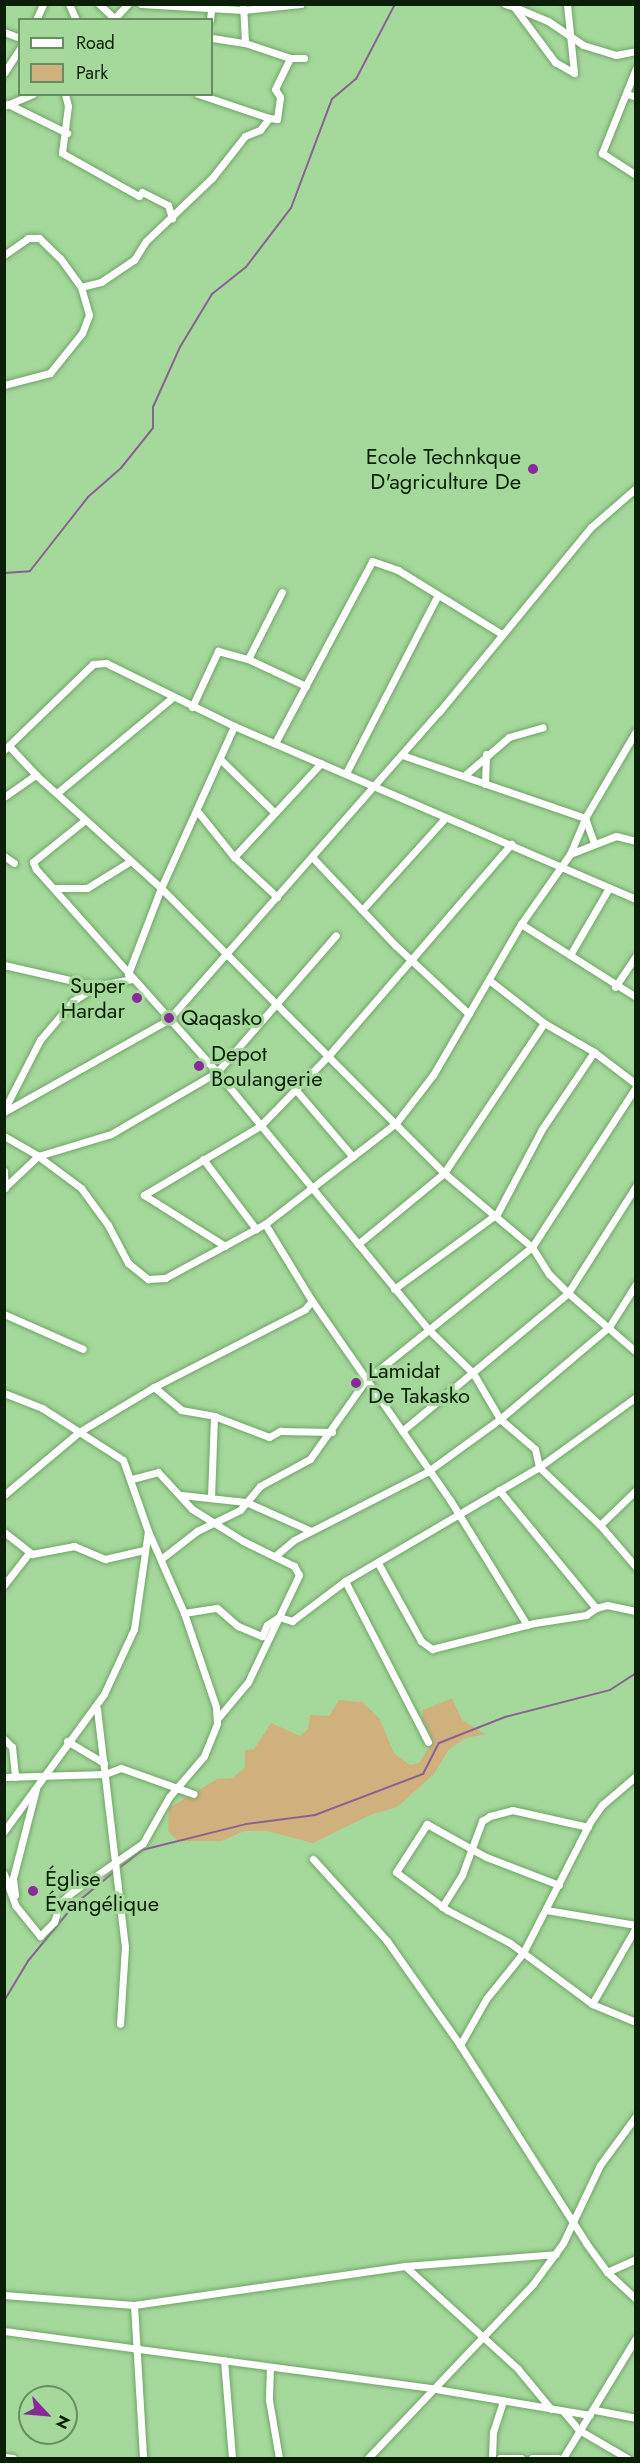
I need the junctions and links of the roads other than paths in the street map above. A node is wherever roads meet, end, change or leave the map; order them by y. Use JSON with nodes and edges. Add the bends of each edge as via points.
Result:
{"nodes":[{"id":1,"x":43,"y":4,"type":"edge"},
{"id":2,"x":69,"y":4,"type":"edge"},
{"id":3,"x":99,"y":4,"type":"edge"},
{"id":4,"x":128,"y":4,"type":"edge"},
{"id":5,"x":141,"y":4,"type":"edge"},
{"id":6,"x":301,"y":4,"type":"edge"},
{"id":7,"x":505,"y":4,"type":"edge"},
{"id":8,"x":567,"y":4,"type":"edge"},
{"id":9,"x":243,"y":7,"type":"edge"},
{"id":10,"x":514,"y":7,"type":"junction"},
{"id":11,"x":211,"y":10,"type":"junction"},
{"id":12,"x":37,"y":18,"type":"edge"},
{"id":13,"x":75,"y":18,"type":"edge"},
{"id":14,"x":112,"y":18,"type":"edge"},
{"id":15,"x":114,"y":18,"type":"edge"},
{"id":16,"x":210,"y":18,"type":"edge"},
{"id":17,"x":213,"y":38,"type":"edge"},
{"id":18,"x":570,"y":39,"type":"junction"},
{"id":19,"x":244,"y":43,"type":"junction"},
{"id":20,"x":18,"y":51,"type":"edge"},
{"id":21,"x":636,"y":51,"type":"edge"},
{"id":22,"x":290,"y":58,"type":"junction"},
{"id":23,"x":304,"y":58,"type":"dead end"},
{"id":24,"x":636,"y":68,"type":"edge"},
{"id":25,"x":4,"y":73,"type":"edge"},
{"id":26,"x":627,"y":94,"type":"junction"},
{"id":27,"x":28,"y":96,"type":"edge"},
{"id":28,"x":65,"y":96,"type":"edge"},
{"id":29,"x":204,"y":96,"type":"edge"},
{"id":30,"x":636,"y":97,"type":"edge"},
{"id":31,"x":6,"y":105,"type":"edge"},
{"id":32,"x":268,"y":118,"type":"junction"},
{"id":33,"x":67,"y":134,"type":"junction"},
{"id":34,"x":636,"y":175,"type":"edge"},
{"id":35,"x":172,"y":218,"type":"junction"},
{"id":36,"x":4,"y":255,"type":"edge"},
{"id":37,"x":81,"y":287,"type":"junction"},
{"id":38,"x":4,"y":385,"type":"edge"},
{"id":39,"x":636,"y":488,"type":"edge"},
{"id":40,"x":282,"y":592,"type":"dead end"},
{"id":41,"x":437,"y":597,"type":"junction"},
{"id":42,"x":500,"y":633,"type":"junction"},
{"id":43,"x":248,"y":659,"type":"junction"},
{"id":44,"x":306,"y":686,"type":"junction"},
{"id":45,"x":172,"y":698,"type":"junction"},
{"id":46,"x":192,"y":707,"type":"junction"},
{"id":47,"x":234,"y":726,"type":"junction"},
{"id":48,"x":543,"y":728,"type":"dead end"},
{"id":49,"x":636,"y":731,"type":"edge"},
{"id":50,"x":275,"y":744,"type":"junction"},
{"id":51,"x":7,"y":748,"type":"edge"},
{"id":52,"x":402,"y":754,"type":"junction"},
{"id":53,"x":486,"y":754,"type":"junction"},
{"id":54,"x":220,"y":759,"type":"junction"},
{"id":55,"x":321,"y":763,"type":"junction"},
{"id":56,"x":346,"y":773,"type":"junction"},
{"id":57,"x":36,"y":775,"type":"junction"},
{"id":58,"x":465,"y":775,"type":"junction"},
{"id":59,"x":485,"y":784,"type":"junction"},
{"id":60,"x":375,"y":785,"type":"junction"},
{"id":61,"x":57,"y":793,"type":"junction"},
{"id":62,"x":4,"y":797,"type":"edge"},
{"id":63,"x":198,"y":812,"type":"junction"},
{"id":64,"x":274,"y":812,"type":"junction"},
{"id":65,"x":445,"y":818,"type":"junction"},
{"id":66,"x":585,"y":818,"type":"junction"},
{"id":67,"x":86,"y":820,"type":"junction"},
{"id":68,"x":636,"y":841,"type":"edge"},
{"id":69,"x":594,"y":843,"type":"junction"},
{"id":70,"x":512,"y":844,"type":"junction"},
{"id":71,"x":570,"y":854,"type":"junction"},
{"id":72,"x":4,"y":856,"type":"edge"},
{"id":73,"x":234,"y":857,"type":"junction"},
{"id":74,"x":312,"y":857,"type":"junction"},
{"id":75,"x":129,"y":862,"type":"junction"},
{"id":76,"x":14,"y":863,"type":"dead end"},
{"id":77,"x":562,"y":865,"type":"junction"},
{"id":78,"x":55,"y":888,"type":"junction"},
{"id":79,"x":161,"y":888,"type":"junction"},
{"id":80,"x":609,"y":888,"type":"junction"},
{"id":81,"x":277,"y":897,"type":"junction"},
{"id":82,"x":636,"y":899,"type":"edge"},
{"id":83,"x":362,"y":910,"type":"junction"},
{"id":84,"x":521,"y":924,"type":"junction"},
{"id":85,"x":336,"y":935,"type":"dead end"},
{"id":86,"x":226,"y":954,"type":"junction"},
{"id":87,"x":570,"y":955,"type":"junction"},
{"id":88,"x":636,"y":956,"type":"edge"},
{"id":89,"x":409,"y":959,"type":"junction"},
{"id":90,"x":4,"y":965,"type":"edge"},
{"id":91,"x":130,"y":976,"type":"junction"},
{"id":92,"x":489,"y":980,"type":"junction"},
{"id":93,"x":96,"y":986,"type":"junction"},
{"id":94,"x":615,"y":987,"type":"junction"},
{"id":95,"x":636,"y":997,"type":"edge"},
{"id":96,"x":276,"y":1004,"type":"junction"},
{"id":97,"x":469,"y":1014,"type":"junction"},
{"id":98,"x":168,"y":1020,"type":"junction"},
{"id":99,"x":544,"y":1023,"type":"junction"},
{"id":100,"x":594,"y":1052,"type":"junction"},
{"id":101,"x":329,"y":1055,"type":"junction"},
{"id":102,"x":217,"y":1072,"type":"junction"},
{"id":103,"x":636,"y":1086,"type":"edge"},
{"id":104,"x":295,"y":1089,"type":"junction"},
{"id":105,"x":4,"y":1111,"type":"edge"},
{"id":106,"x":396,"y":1123,"type":"junction"},
{"id":107,"x":260,"y":1126,"type":"junction"},
{"id":108,"x":4,"y":1136,"type":"edge"},
{"id":109,"x":38,"y":1156,"type":"junction"},
{"id":110,"x":353,"y":1157,"type":"junction"},
{"id":111,"x":203,"y":1159,"type":"junction"},
{"id":112,"x":4,"y":1171,"type":"edge"},
{"id":113,"x":444,"y":1173,"type":"junction"},
{"id":114,"x":636,"y":1186,"type":"edge"},
{"id":115,"x":5,"y":1188,"type":"edge"},
{"id":116,"x":313,"y":1190,"type":"junction"},
{"id":117,"x":497,"y":1214,"type":"junction"},
{"id":118,"x":265,"y":1224,"type":"junction"},
{"id":119,"x":256,"y":1229,"type":"junction"},
{"id":120,"x":358,"y":1244,"type":"junction"},
{"id":121,"x":225,"y":1246,"type":"junction"},
{"id":122,"x":532,"y":1247,"type":"junction"},
{"id":123,"x":636,"y":1284,"type":"edge"},
{"id":124,"x":394,"y":1289,"type":"junction"},
{"id":125,"x":568,"y":1293,"type":"junction"},
{"id":126,"x":312,"y":1301,"type":"junction"},
{"id":127,"x":4,"y":1314,"type":"edge"},
{"id":128,"x":609,"y":1327,"type":"junction"},
{"id":129,"x":430,"y":1331,"type":"junction"},
{"id":130,"x":83,"y":1349,"type":"dead end"},
{"id":131,"x":636,"y":1352,"type":"edge"},
{"id":132,"x":473,"y":1373,"type":"junction"},
{"id":133,"x":366,"y":1380,"type":"junction"},
{"id":134,"x":154,"y":1387,"type":"junction"},
{"id":135,"x":4,"y":1393,"type":"edge"},
{"id":136,"x":636,"y":1397,"type":"edge"},
{"id":137,"x":214,"y":1416,"type":"junction"},
{"id":138,"x":500,"y":1419,"type":"junction"},
{"id":139,"x":402,"y":1431,"type":"junction"},
{"id":140,"x":79,"y":1432,"type":"junction"},
{"id":141,"x":332,"y":1432,"type":"junction"},
{"id":142,"x":539,"y":1467,"type":"junction"},
{"id":143,"x":427,"y":1472,"type":"junction"},
{"id":144,"x":132,"y":1479,"type":"junction"},
{"id":145,"x":636,"y":1490,"type":"edge"},
{"id":146,"x":499,"y":1491,"type":"junction"},
{"id":147,"x":4,"y":1495,"type":"edge"},
{"id":148,"x":181,"y":1495,"type":"junction"},
{"id":149,"x":211,"y":1498,"type":"junction"},
{"id":150,"x":246,"y":1502,"type":"junction"},
{"id":151,"x":460,"y":1516,"type":"junction"},
{"id":152,"x":216,"y":1523,"type":"junction"},
{"id":153,"x":600,"y":1525,"type":"junction"},
{"id":154,"x":148,"y":1531,"type":"junction"},
{"id":155,"x":311,"y":1531,"type":"junction"},
{"id":156,"x":4,"y":1532,"type":"edge"},
{"id":157,"x":144,"y":1550,"type":"junction"},
{"id":158,"x":29,"y":1552,"type":"junction"},
{"id":159,"x":275,"y":1556,"type":"junction"},
{"id":160,"x":161,"y":1559,"type":"junction"},
{"id":161,"x":378,"y":1563,"type":"junction"},
{"id":162,"x":636,"y":1567,"type":"edge"},
{"id":163,"x":345,"y":1581,"type":"junction"},
{"id":164,"x":4,"y":1586,"type":"edge"},
{"id":165,"x":596,"y":1608,"type":"junction"},
{"id":166,"x":636,"y":1611,"type":"edge"},
{"id":167,"x":183,"y":1613,"type":"junction"},
{"id":168,"x":279,"y":1617,"type":"junction"},
{"id":169,"x":527,"y":1625,"type":"junction"},
{"id":170,"x":97,"y":1709,"type":"junction"},
{"id":171,"x":218,"y":1718,"type":"junction"},
{"id":172,"x":4,"y":1739,"type":"edge"},
{"id":173,"x":68,"y":1741,"type":"junction"},
{"id":174,"x":428,"y":1742,"type":"dead end"},
{"id":175,"x":104,"y":1763,"type":"junction"},
{"id":176,"x":105,"y":1774,"type":"junction"},
{"id":177,"x":636,"y":1776,"type":"edge"},
{"id":178,"x":4,"y":1777,"type":"edge"},
{"id":179,"x":15,"y":1777,"type":"junction"},
{"id":180,"x":40,"y":1781,"type":"junction"},
{"id":181,"x":177,"y":1788,"type":"junction"},
{"id":182,"x":194,"y":1794,"type":"dead end"},
{"id":183,"x":588,"y":1827,"type":"junction"},
{"id":184,"x":4,"y":1831,"type":"edge"},
{"id":185,"x":472,"y":1847,"type":"junction"},
{"id":186,"x":313,"y":1859,"type":"dead end"},
{"id":187,"x":115,"y":1862,"type":"junction"},
{"id":188,"x":4,"y":1874,"type":"edge"},
{"id":189,"x":560,"y":1885,"type":"junction"},
{"id":190,"x":15,"y":1905,"type":"junction"},
{"id":191,"x":442,"y":1906,"type":"junction"},
{"id":192,"x":546,"y":1910,"type":"junction"},
{"id":193,"x":635,"y":1928,"type":"edge"},
{"id":194,"x":523,"y":1953,"type":"junction"},
{"id":195,"x":592,"y":2004,"type":"junction"},
{"id":196,"x":636,"y":2022,"type":"edge"},
{"id":197,"x":120,"y":2025,"type":"dead end"},
{"id":198,"x":460,"y":2044,"type":"junction"},
{"id":199,"x":636,"y":2116,"type":"edge"},
{"id":200,"x":572,"y":2219,"type":"junction"},
{"id":201,"x":556,"y":2254,"type":"junction"},
{"id":202,"x":636,"y":2259,"type":"edge"},
{"id":203,"x":405,"y":2266,"type":"junction"},
{"id":204,"x":607,"y":2272,"type":"junction"},
{"id":205,"x":4,"y":2295,"type":"edge"},
{"id":206,"x":636,"y":2299,"type":"edge"},
{"id":207,"x":134,"y":2305,"type":"junction"},
{"id":208,"x":4,"y":2331,"type":"edge"},
{"id":209,"x":484,"y":2337,"type":"junction"},
{"id":210,"x":636,"y":2338,"type":"edge"},
{"id":211,"x":137,"y":2348,"type":"junction"},
{"id":212,"x":224,"y":2360,"type":"junction"},
{"id":213,"x":270,"y":2367,"type":"junction"},
{"id":214,"x":436,"y":2389,"type":"junction"},
{"id":215,"x":503,"y":2401,"type":"junction"},
{"id":216,"x":551,"y":2409,"type":"junction"},
{"id":217,"x":563,"y":2411,"type":"junction"},
{"id":218,"x":592,"y":2413,"type":"junction"},
{"id":219,"x":636,"y":2418,"type":"edge"},
{"id":220,"x":579,"y":2430,"type":"junction"},
{"id":221,"x":4,"y":2457,"type":"edge"},
{"id":222,"x":13,"y":2458,"type":"edge"},
{"id":223,"x":143,"y":2458,"type":"edge"},
{"id":224,"x":232,"y":2458,"type":"edge"},
{"id":225,"x":279,"y":2458,"type":"edge"},
{"id":226,"x":368,"y":2458,"type":"edge"},
{"id":227,"x":492,"y":2458,"type":"edge"},
{"id":228,"x":500,"y":2458,"type":"edge"},
{"id":229,"x":521,"y":2458,"type":"edge"},
{"id":230,"x":532,"y":2458,"type":"edge"},
{"id":231,"x":558,"y":2458,"type":"edge"},
{"id":232,"x":563,"y":2458,"type":"edge"},
{"id":233,"x":627,"y":2458,"type":"edge"}],
"edges":[{"from":1,"to":12,"type":"street"},
{"from":2,"to":13,"type":"street"},
{"from":3,"to":14,"type":"street"},
{"from":4,"to":15,"type":"street"},
{"from":5,"to":11,"type":"street"},
{"from":6,"to":9,"type":"street"},
{"from":7,"to":10,"type":"street"},
{"from":8,"to":18,"type":"street"},
{"from":9,"to":11,"type":"street"},
{"from":9,"to":19,"type":"street"},
{"from":10,"to":18,"type":"street","via":[[548,21]]},
{"from":10,"to":18,"type":"street","via":[[555,62],[574,73]]},
{"from":11,"to":16,"type":"street"},
{"from":17,"to":19,"type":"street"},
{"from":18,"to":21,"type":"street","via":[[616,55]]},
{"from":19,"to":22,"type":"street"},
{"from":20,"to":25,"type":"street"},
{"from":22,"to":23,"type":"street"},
{"from":22,"to":32,"type":"street","via":[[275,89],[280,97],[278,116]]},
{"from":24,"to":26,"type":"street"},
{"from":26,"to":30,"type":"street"},
{"from":26,"to":34,"type":"street","via":[[602,153]]},
{"from":27,"to":31,"type":"street"},
{"from":28,"to":33,"type":"street"},
{"from":29,"to":32,"type":"street"},
{"from":31,"to":33,"type":"street"},
{"from":32,"to":35,"type":"street","via":[[260,130],[245,136],[212,178]]},
{"from":33,"to":35,"type":"street","via":[[62,153],[139,196],[142,192],[168,205]]},
{"from":35,"to":37,"type":"street","via":[[147,241],[134,260],[101,282]]},
{"from":36,"to":37,"type":"street","via":[[28,238],[39,238]]},
{"from":37,"to":38,"type":"street","via":[[88,315],[82,333],[50,373]]},
{"from":39,"to":42,"type":"street","via":[[591,526]]},
{"from":40,"to":43,"type":"street"},
{"from":41,"to":42,"type":"street"},
{"from":41,"to":44,"type":"street","via":[[398,570],[372,561]]},
{"from":41,"to":56,"type":"street"},
{"from":42,"to":52,"type":"street"},
{"from":43,"to":44,"type":"street"},
{"from":43,"to":46,"type":"street","via":[[227,651],[213,655]]},
{"from":44,"to":50,"type":"street"},
{"from":45,"to":46,"type":"street"},
{"from":45,"to":51,"type":"street","via":[[100,662]]},
{"from":45,"to":61,"type":"street"},
{"from":46,"to":47,"type":"street"},
{"from":47,"to":50,"type":"street"},
{"from":47,"to":54,"type":"street"},
{"from":48,"to":53,"type":"street","via":[[509,737]]},
{"from":49,"to":66,"type":"street"},
{"from":50,"to":55,"type":"street"},
{"from":51,"to":57,"type":"street"},
{"from":52,"to":58,"type":"street"},
{"from":52,"to":60,"type":"street"},
{"from":53,"to":58,"type":"street"},
{"from":53,"to":59,"type":"street"},
{"from":54,"to":63,"type":"street"},
{"from":54,"to":64,"type":"street"},
{"from":55,"to":56,"type":"street"},
{"from":55,"to":64,"type":"street"},
{"from":56,"to":60,"type":"street"},
{"from":57,"to":61,"type":"street"},
{"from":57,"to":62,"type":"street"},
{"from":58,"to":59,"type":"street"},
{"from":59,"to":66,"type":"street"},
{"from":60,"to":65,"type":"street"},
{"from":60,"to":74,"type":"street"},
{"from":61,"to":67,"type":"street"},
{"from":63,"to":73,"type":"street"},
{"from":63,"to":79,"type":"street"},
{"from":64,"to":73,"type":"street"},
{"from":65,"to":70,"type":"street"},
{"from":65,"to":83,"type":"street"},
{"from":66,"to":69,"type":"street"},
{"from":66,"to":71,"type":"street"},
{"from":67,"to":75,"type":"street"},
{"from":67,"to":78,"type":"street","via":[[33,862]]},
{"from":68,"to":69,"type":"street","via":[[616,836]]},
{"from":69,"to":71,"type":"street"},
{"from":70,"to":77,"type":"street"},
{"from":70,"to":89,"type":"street"},
{"from":71,"to":77,"type":"street"},
{"from":72,"to":76,"type":"street"},
{"from":73,"to":81,"type":"street"},
{"from":74,"to":81,"type":"street"},
{"from":74,"to":83,"type":"street"},
{"from":75,"to":78,"type":"street","via":[[87,888]]},
{"from":75,"to":79,"type":"street"},
{"from":77,"to":80,"type":"street"},
{"from":77,"to":84,"type":"street"},
{"from":78,"to":91,"type":"street"},
{"from":79,"to":86,"type":"street"},
{"from":79,"to":91,"type":"street"},
{"from":80,"to":82,"type":"street"},
{"from":80,"to":87,"type":"street"},
{"from":81,"to":86,"type":"street"},
{"from":83,"to":89,"type":"street"},
{"from":84,"to":87,"type":"street"},
{"from":84,"to":92,"type":"street"},
{"from":85,"to":96,"type":"street"},
{"from":86,"to":96,"type":"street"},
{"from":86,"to":98,"type":"street"},
{"from":87,"to":94,"type":"street"},
{"from":88,"to":94,"type":"street"},
{"from":89,"to":97,"type":"street"},
{"from":89,"to":101,"type":"street"},
{"from":90,"to":93,"type":"street"},
{"from":91,"to":93,"type":"street"},
{"from":91,"to":98,"type":"street"},
{"from":92,"to":97,"type":"street"},
{"from":92,"to":99,"type":"street"},
{"from":93,"to":105,"type":"street","via":[[79,996],[53,1023]]},
{"from":94,"to":95,"type":"street"},
{"from":96,"to":101,"type":"street"},
{"from":96,"to":102,"type":"street"},
{"from":97,"to":106,"type":"street","via":[[433,1075]]},
{"from":98,"to":102,"type":"street"},
{"from":98,"to":105,"type":"street"},
{"from":99,"to":100,"type":"street"},
{"from":99,"to":113,"type":"street"},
{"from":100,"to":103,"type":"street"},
{"from":100,"to":117,"type":"street","via":[[542,1129]]},
{"from":101,"to":104,"type":"street"},
{"from":101,"to":106,"type":"street"},
{"from":102,"to":107,"type":"street"},
{"from":102,"to":109,"type":"street","via":[[111,1134]]},
{"from":103,"to":122,"type":"street"},
{"from":104,"to":107,"type":"street"},
{"from":104,"to":110,"type":"street"},
{"from":106,"to":110,"type":"street"},
{"from":106,"to":113,"type":"street"},
{"from":107,"to":111,"type":"street"},
{"from":107,"to":116,"type":"street"},
{"from":108,"to":109,"type":"street"},
{"from":109,"to":115,"type":"street"},
{"from":109,"to":121,"type":"street","via":[[81,1188],[108,1225],[128,1263],[142,1277],[165,1278]]},
{"from":110,"to":116,"type":"street"},
{"from":111,"to":119,"type":"street"},
{"from":111,"to":121,"type":"street","via":[[144,1195]]},
{"from":112,"to":115,"type":"street"},
{"from":113,"to":117,"type":"street"},
{"from":113,"to":120,"type":"street"},
{"from":114,"to":125,"type":"street"},
{"from":116,"to":118,"type":"street"},
{"from":116,"to":120,"type":"street"},
{"from":117,"to":122,"type":"street"},
{"from":117,"to":124,"type":"street"},
{"from":118,"to":119,"type":"street"},
{"from":118,"to":126,"type":"street"},
{"from":119,"to":121,"type":"street"},
{"from":120,"to":124,"type":"street"},
{"from":122,"to":125,"type":"street","via":[[549,1274]]},
{"from":122,"to":129,"type":"street"},
{"from":123,"to":128,"type":"street"},
{"from":124,"to":129,"type":"street"},
{"from":125,"to":128,"type":"street"},
{"from":125,"to":132,"type":"street"},
{"from":126,"to":133,"type":"street"},
{"from":126,"to":134,"type":"street","via":[[304,1310]]},
{"from":127,"to":130,"type":"street"},
{"from":128,"to":131,"type":"street"},
{"from":128,"to":138,"type":"street"},
{"from":129,"to":132,"type":"street"},
{"from":129,"to":133,"type":"street"},
{"from":132,"to":138,"type":"street"},
{"from":132,"to":139,"type":"street"},
{"from":133,"to":139,"type":"street"},
{"from":133,"to":141,"type":"street"},
{"from":134,"to":137,"type":"street","via":[[181,1410]]},
{"from":134,"to":140,"type":"street"},
{"from":135,"to":140,"type":"street","via":[[42,1408]]},
{"from":136,"to":142,"type":"street"},
{"from":137,"to":141,"type":"street","via":[[269,1437],[280,1431]]},
{"from":137,"to":149,"type":"street"},
{"from":138,"to":142,"type":"street","via":[[535,1449]]},
{"from":138,"to":143,"type":"street"},
{"from":139,"to":143,"type":"street"},
{"from":140,"to":144,"type":"street","via":[[123,1460]]},
{"from":140,"to":147,"type":"street"},
{"from":141,"to":150,"type":"street","via":[[310,1459],[260,1486]]},
{"from":142,"to":146,"type":"street"},
{"from":142,"to":153,"type":"street"},
{"from":143,"to":151,"type":"street"},
{"from":143,"to":155,"type":"street"},
{"from":144,"to":148,"type":"street","via":[[158,1472],[165,1484]]},
{"from":144,"to":154,"type":"street"},
{"from":145,"to":153,"type":"street"},
{"from":146,"to":151,"type":"street"},
{"from":146,"to":165,"type":"street"},
{"from":148,"to":149,"type":"street"},
{"from":148,"to":152,"type":"street","via":[[192,1509]]},
{"from":149,"to":150,"type":"street"},
{"from":150,"to":152,"type":"street","via":[[240,1510]]},
{"from":150,"to":155,"type":"street"},
{"from":151,"to":161,"type":"street"},
{"from":151,"to":169,"type":"street"},
{"from":152,"to":159,"type":"street"},
{"from":152,"to":160,"type":"street","via":[[197,1531]]},
{"from":153,"to":162,"type":"street"},
{"from":154,"to":157,"type":"street"},
{"from":154,"to":160,"type":"street"},
{"from":155,"to":159,"type":"street","via":[[287,1544]]},
{"from":156,"to":158,"type":"street"},
{"from":157,"to":158,"type":"street","via":[[105,1559],[74,1546]]},
{"from":157,"to":170,"type":"street","via":[[134,1629]]},
{"from":158,"to":164,"type":"street"},
{"from":159,"to":168,"type":"street","via":[[294,1566],[299,1575]]},
{"from":160,"to":167,"type":"street"},
{"from":161,"to":163,"type":"street"},
{"from":161,"to":169,"type":"street","via":[[427,1647]]},
{"from":163,"to":168,"type":"street","via":[[292,1621]]},
{"from":163,"to":174,"type":"street"},
{"from":165,"to":166,"type":"street","via":[[607,1605]]},
{"from":165,"to":169,"type":"street","via":[[586,1615]]},
{"from":167,"to":168,"type":"street","via":[[217,1608],[238,1626],[262,1636],[267,1625]]},
{"from":167,"to":171,"type":"street"},
{"from":168,"to":171,"type":"street","via":[[248,1682]]},
{"from":170,"to":173,"type":"street"},
{"from":170,"to":175,"type":"street"},
{"from":171,"to":181,"type":"street","via":[[204,1756]]},
{"from":172,"to":179,"type":"street","via":[[12,1747]]},
{"from":173,"to":175,"type":"street"},
{"from":173,"to":180,"type":"street"},
{"from":175,"to":176,"type":"street"},
{"from":176,"to":180,"type":"street"},
{"from":176,"to":181,"type":"street","via":[[121,1768]]},
{"from":176,"to":187,"type":"street"},
{"from":177,"to":183,"type":"street","via":[[602,1805]]},
{"from":178,"to":179,"type":"street"},
{"from":179,"to":180,"type":"street"},
{"from":180,"to":184,"type":"street"},
{"from":180,"to":190,"type":"street","via":[[14,1878]]},
{"from":181,"to":182,"type":"street"},
{"from":181,"to":187,"type":"street","via":[[143,1843]]},
{"from":183,"to":185,"type":"street","via":[[512,1810],[482,1821]]},
{"from":183,"to":189,"type":"street"},
{"from":185,"to":189,"type":"street","via":[[486,1857]]},
{"from":185,"to":191,"type":"street","via":[[462,1875]]},
{"from":185,"to":191,"type":"street","via":[[427,1824],[396,1867],[398,1876]]},
{"from":186,"to":198,"type":"street","via":[[387,1941]]},
{"from":187,"to":190,"type":"street","via":[[60,1903],[54,1922],[40,1936]]},
{"from":187,"to":197,"type":"street","via":[[125,1947]]},
{"from":188,"to":190,"type":"street"},
{"from":189,"to":192,"type":"street"},
{"from":191,"to":194,"type":"street"},
{"from":192,"to":193,"type":"street"},
{"from":192,"to":194,"type":"street"},
{"from":193,"to":195,"type":"street"},
{"from":194,"to":195,"type":"street"},
{"from":194,"to":198,"type":"street","via":[[486,1999]]},
{"from":195,"to":196,"type":"street"},
{"from":198,"to":200,"type":"street"},
{"from":199,"to":200,"type":"street","via":[[600,2165]]},
{"from":200,"to":201,"type":"street"},
{"from":200,"to":204,"type":"street"},
{"from":201,"to":203,"type":"street","via":[[515,2254]]},
{"from":201,"to":209,"type":"street"},
{"from":202,"to":204,"type":"street"},
{"from":203,"to":207,"type":"street"},
{"from":203,"to":209,"type":"street"},
{"from":204,"to":206,"type":"street"},
{"from":205,"to":207,"type":"street"},
{"from":207,"to":211,"type":"street"},
{"from":208,"to":211,"type":"street"},
{"from":209,"to":214,"type":"street"},
{"from":209,"to":216,"type":"street","via":[[535,2386]]},
{"from":210,"to":218,"type":"street"},
{"from":211,"to":212,"type":"street"},
{"from":211,"to":223,"type":"street"},
{"from":212,"to":213,"type":"street"},
{"from":212,"to":224,"type":"street"},
{"from":213,"to":214,"type":"street"},
{"from":213,"to":225,"type":"street","via":[[269,2400]]},
{"from":214,"to":215,"type":"street"},
{"from":214,"to":226,"type":"street"},
{"from":215,"to":216,"type":"street"},
{"from":215,"to":227,"type":"street","via":[[493,2432]]},
{"from":216,"to":217,"type":"street"},
{"from":217,"to":218,"type":"street"},
{"from":217,"to":220,"type":"street"},
{"from":218,"to":219,"type":"street"},
{"from":218,"to":220,"type":"street"},
{"from":220,"to":232,"type":"street"},
{"from":220,"to":233,"type":"street"},
{"from":221,"to":222,"type":"street"},
{"from":228,"to":229,"type":"street"},
{"from":230,"to":231,"type":"street"}]}
